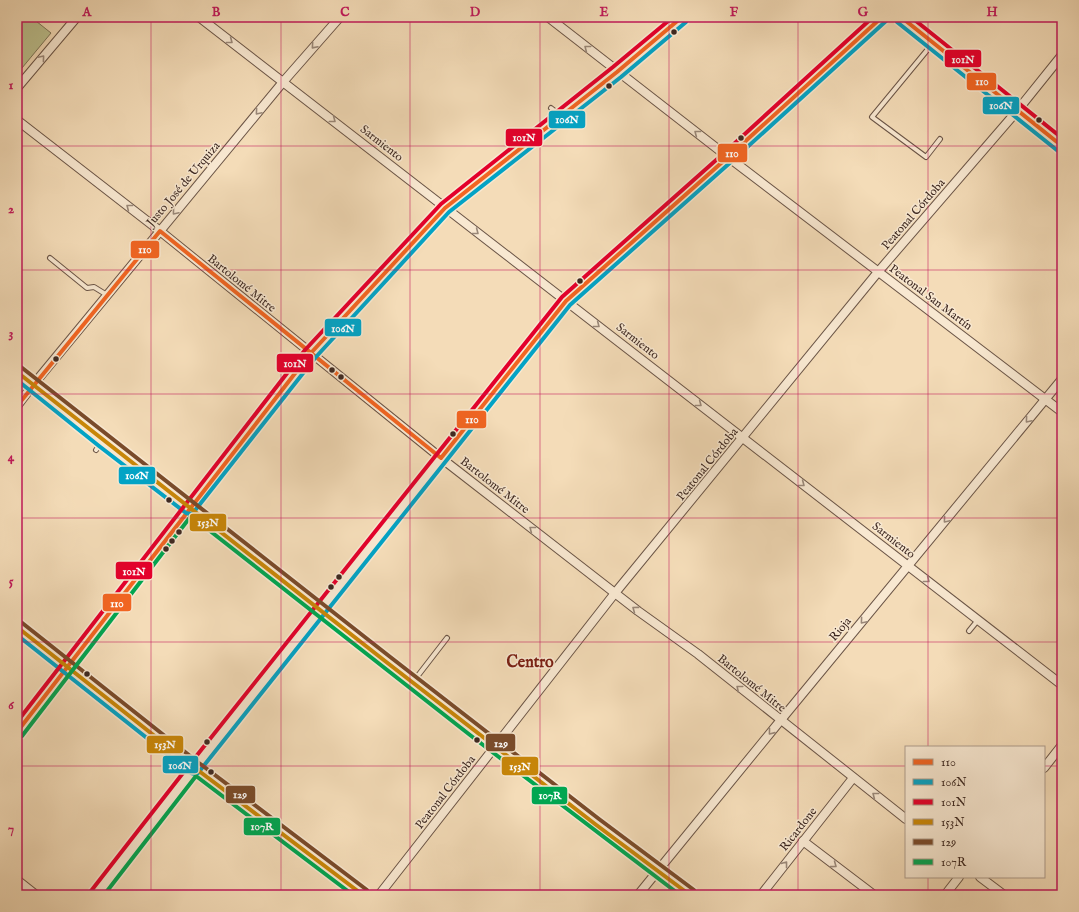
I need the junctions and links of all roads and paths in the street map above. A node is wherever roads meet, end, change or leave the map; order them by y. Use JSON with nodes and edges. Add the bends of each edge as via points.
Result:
{"nodes":[{"id":1,"x":77,"y":17,"type":"edge"},
{"id":2,"x":199,"y":17,"type":"edge"},
{"id":3,"x":340,"y":17,"type":"edge"},
{"id":4,"x":548,"y":17,"type":"edge"},
{"id":5,"x":681,"y":17,"type":"edge"},
{"id":6,"x":882,"y":17,"type":"edge"},
{"id":7,"x":901,"y":17,"type":"edge"},
{"id":8,"x":933,"y":43,"type":"junction"},
{"id":9,"x":1062,"y":55,"type":"edge"},
{"id":10,"x":617,"y":72,"type":"junction"},
{"id":11,"x":283,"y":82,"type":"junction"},
{"id":12,"x":17,"y":88,"type":"edge"},
{"id":13,"x":552,"y":108,"type":"dead end"},
{"id":14,"x":1017,"y":111,"type":"junction"},
{"id":15,"x":561,"y":116,"type":"junction"},
{"id":16,"x":17,"y":120,"type":"edge"},
{"id":17,"x":940,"y":139,"type":"dead end"},
{"id":18,"x":1062,"y":146,"type":"edge"},
{"id":19,"x":728,"y":157,"type":"junction"},
{"id":20,"x":445,"y":208,"type":"junction"},
{"id":21,"x":160,"y":231,"type":"junction"},
{"id":22,"x":50,"y":258,"type":"dead end"},
{"id":23,"x":878,"y":272,"type":"junction"},
{"id":24,"x":107,"y":295,"type":"junction"},
{"id":25,"x":566,"y":301,"type":"junction"},
{"id":26,"x":310,"y":354,"type":"junction"},
{"id":27,"x":17,"y":372,"type":"edge"},
{"id":28,"x":1062,"y":379,"type":"edge"},
{"id":29,"x":33,"y":385,"type":"junction"},
{"id":30,"x":1045,"y":400,"type":"junction"},
{"id":31,"x":17,"y":406,"type":"edge"},
{"id":32,"x":1062,"y":412,"type":"edge"},
{"id":33,"x":743,"y":438,"type":"junction"},
{"id":34,"x":441,"y":458,"type":"junction"},
{"id":35,"x":190,"y":508,"type":"junction"},
{"id":36,"x":908,"y":566,"type":"junction"},
{"id":37,"x":615,"y":594,"type":"junction"},
{"id":38,"x":320,"y":611,"type":"junction"},
{"id":39,"x":978,"y":620,"type":"junction"},
{"id":40,"x":17,"y":627,"type":"edge"},
{"id":41,"x":969,"y":631,"type":"dead end"},
{"id":42,"x":447,"y":638,"type":"dead end"},
{"id":43,"x":67,"y":667,"type":"junction"},
{"id":44,"x":413,"y":683,"type":"junction"},
{"id":45,"x":1062,"y":685,"type":"edge"},
{"id":46,"x":780,"y":721,"type":"junction"},
{"id":47,"x":17,"y":732,"type":"edge"},
{"id":48,"x":1062,"y":745,"type":"edge"},
{"id":49,"x":496,"y":747,"type":"junction"},
{"id":50,"x":1045,"y":767,"type":"edge"},
{"id":51,"x":195,"y":768,"type":"junction"},
{"id":52,"x":853,"y":778,"type":"junction"},
{"id":53,"x":905,"y":818,"type":"edge"},
{"id":54,"x":803,"y":841,"type":"junction"},
{"id":55,"x":658,"y":871,"type":"junction"},
{"id":56,"x":958,"y":878,"type":"edge"},
{"id":57,"x":981,"y":878,"type":"edge"},
{"id":58,"x":17,"y":880,"type":"edge"},
{"id":59,"x":36,"y":895,"type":"edge"},
{"id":60,"x":96,"y":895,"type":"edge"},
{"id":61,"x":363,"y":895,"type":"edge"},
{"id":62,"x":379,"y":895,"type":"edge"},
{"id":63,"x":638,"y":895,"type":"edge"},
{"id":64,"x":690,"y":895,"type":"edge"},
{"id":65,"x":761,"y":895,"type":"edge"},
{"id":66,"x":874,"y":895,"type":"edge"},
{"id":67,"x":945,"y":895,"type":"edge"},
{"id":68,"x":1004,"y":895,"type":"edge"}],
"edges":[{"from":12,"to":1,"type":"street","one_way":true},
{"from":2,"to":11,"type":"street","name":"Sarmiento","one_way":true},
{"from":3,"to":11,"type":"street","name":"Justo José de Urquiza","one_way":true},
{"from":10,"to":4,"type":"street","name":"Peatonal San Martín","one_way":true},
{"from":5,"to":10,"type":"main road"},
{"from":6,"to":19,"type":"main road"},
{"from":7,"to":8,"type":"main road"},
{"from":8,"to":14,"type":"main road"},
{"from":8,"to":17,"type":"lane","via":[[872,117],[926,157]]},
{"from":9,"to":14,"type":"street","name":"Peatonal Córdoba"},
{"from":10,"to":15,"type":"main road"},
{"from":19,"to":10,"type":"street","name":"Peatonal San Martín","one_way":true},
{"from":11,"to":20,"type":"street","name":"Sarmiento","one_way":true},
{"from":11,"to":21,"type":"street","name":"Justo José de Urquiza","one_way":true},
{"from":13,"to":15,"type":"lane"},
{"from":14,"to":18,"type":"main road"},
{"from":14,"to":23,"type":"street","name":"Peatonal Córdoba"},
{"from":15,"to":20,"type":"main road"},
{"from":21,"to":16,"type":"street","name":"Bartolomé Mitre","one_way":true},
{"from":19,"to":23,"type":"street","name":"Peatonal San Martín"},
{"from":19,"to":25,"type":"main road"},
{"from":20,"to":25,"type":"street","name":"Sarmiento","one_way":true},
{"from":20,"to":26,"type":"main road"},
{"from":21,"to":24,"type":"street","name":"Justo José de Urquiza"},
{"from":21,"to":26,"type":"street","name":"Bartolomé Mitre"},
{"from":22,"to":24,"type":"lane","via":[[87,288],[94,287]]},
{"from":23,"to":30,"type":"street","name":"Peatonal San Martín"},
{"from":23,"to":33,"type":"street","name":"Peatonal Córdoba"},
{"from":24,"to":29,"type":"street","name":"Justo José de Urquiza"},
{"from":25,"to":33,"type":"street","name":"Sarmiento","one_way":true},
{"from":25,"to":34,"type":"main road"},
{"from":26,"to":34,"type":"street","name":"Bartolomé Mitre"},
{"from":26,"to":35,"type":"main road"},
{"from":27,"to":29,"type":"main road"},
{"from":28,"to":30,"type":"street","name":"Rioja"},
{"from":29,"to":31,"type":"street","name":"Justo José de Urquiza"},
{"from":29,"to":35,"type":"main road","via":[[100,445]]},
{"from":30,"to":32,"type":"street","name":"Peatonal San Martín"},
{"from":30,"to":36,"type":"street","name":"Rioja","one_way":true},
{"from":33,"to":36,"type":"street","name":"Sarmiento","one_way":true},
{"from":33,"to":37,"type":"street","name":"Peatonal Córdoba"},
{"from":37,"to":34,"type":"street","name":"Bartolomé Mitre","one_way":true},
{"from":34,"to":38,"type":"main road"},
{"from":35,"to":38,"type":"main road"},
{"from":35,"to":43,"type":"main road"},
{"from":36,"to":39,"type":"street","name":"Sarmiento","one_way":true},
{"from":36,"to":46,"type":"street","name":"Rioja","one_way":true},
{"from":46,"to":37,"type":"street","name":"Bartolomé Mitre","one_way":true,"via":[[698,654]]},
{"from":37,"to":49,"type":"street","name":"Peatonal Córdoba"},
{"from":38,"to":44,"type":"main road"},
{"from":38,"to":51,"type":"main road"},
{"from":39,"to":41,"type":"lane"},
{"from":39,"to":45,"type":"street","name":"Sarmiento"},
{"from":40,"to":43,"type":"main road"},
{"from":42,"to":44,"type":"lane"},
{"from":43,"to":47,"type":"main road"},
{"from":43,"to":51,"type":"main road"},
{"from":44,"to":49,"type":"main road"},
{"from":46,"to":52,"type":"street","name":"Bartolomé Mitre"},
{"from":46,"to":55,"type":"street","name":"Rioja","one_way":true},
{"from":48,"to":50,"type":"street"},
{"from":49,"to":55,"type":"main road"},
{"from":49,"to":62,"type":"street","name":"Peatonal Córdoba"},
{"from":51,"to":60,"type":"main road"},
{"from":51,"to":61,"type":"main road"},
{"from":53,"to":52,"type":"street","name":"Bartolomé Mitre","one_way":true},
{"from":52,"to":54,"type":"street","name":"Ricardone"},
{"from":65,"to":54,"type":"street","name":"Ricardone","one_way":true},
{"from":54,"to":66,"type":"street","one_way":true},
{"from":55,"to":63,"type":"street","name":"Rioja"},
{"from":55,"to":64,"type":"main road"},
{"from":56,"to":67,"type":"street"},
{"from":57,"to":68,"type":"street"},
{"from":58,"to":59,"type":"street"}]}
